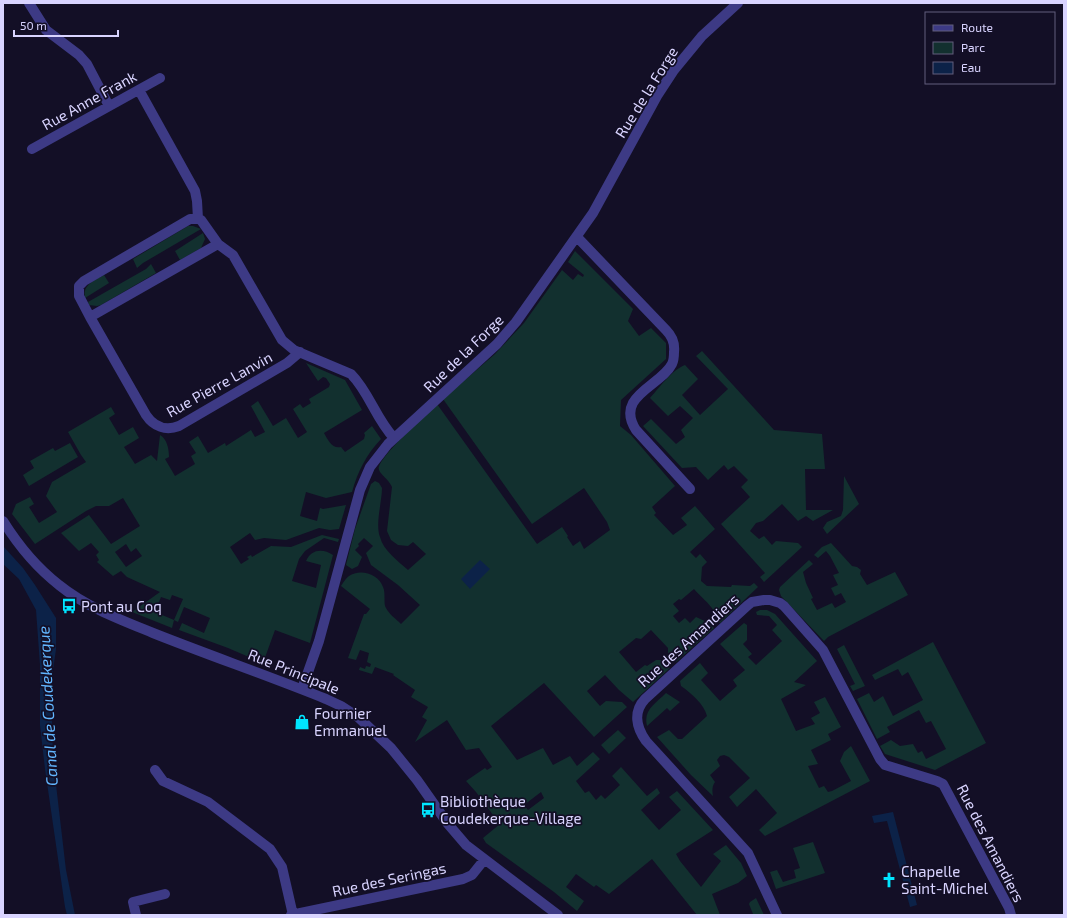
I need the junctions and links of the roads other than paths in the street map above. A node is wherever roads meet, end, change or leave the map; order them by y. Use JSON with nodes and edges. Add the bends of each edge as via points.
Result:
{"nodes":[{"id":1,"x":29,"y":3,"type":"edge"},
{"id":2,"x":738,"y":3,"type":"edge"},
{"id":3,"x":160,"y":78,"type":"dead end"},
{"id":4,"x":138,"y":90,"type":"junction"},
{"id":5,"x":109,"y":106,"type":"junction"},
{"id":6,"x":32,"y":149,"type":"dead end"},
{"id":7,"x":198,"y":219,"type":"junction"},
{"id":8,"x":577,"y":237,"type":"junction"},
{"id":9,"x":218,"y":244,"type":"junction"},
{"id":10,"x":90,"y":317,"type":"junction"},
{"id":11,"x":300,"y":352,"type":"junction"},
{"id":12,"x":394,"y":438,"type":"junction"},
{"id":13,"x":690,"y":489,"type":"dead end"},
{"id":14,"x":4,"y":524,"type":"edge"},
{"id":15,"x":302,"y":689,"type":"junction"},
{"id":16,"x":155,"y":770,"type":"dead end"},
{"id":17,"x":484,"y":860,"type":"junction"},
{"id":18,"x":165,"y":894,"type":"dead end"},
{"id":19,"x":136,"y":915,"type":"edge"},
{"id":20,"x":292,"y":915,"type":"edge"},
{"id":21,"x":558,"y":915,"type":"edge"},
{"id":22,"x":777,"y":915,"type":"edge"},
{"id":23,"x":1011,"y":915,"type":"edge"}],
"edges":[{"from":1,"to":5,"type":"street","via":[[46,30],[88,64]]},
{"from":2,"to":8,"type":"street","name":"Rue de la Forge","via":[[702,36],[674,70],[657,96],[598,205]]},
{"from":3,"to":4,"type":"street","name":"Rue Anne Frank"},
{"from":4,"to":5,"type":"street","name":"Rue Anne Frank"},
{"from":4,"to":7,"type":"street","via":[[195,190]]},
{"from":5,"to":6,"type":"street","name":"Rue Anne Frank"},
{"from":7,"to":9,"type":"street","name":"Rue Pierre Lanvin","via":[[204,223]]},
{"from":7,"to":10,"type":"street","name":"Rue Pierre Lanvin","via":[[190,219],[81,283],[79,296]]},
{"from":8,"to":12,"type":"street","name":"Rue de la Forge","via":[[503,338]]},
{"from":8,"to":13,"type":"street","via":[[673,339],[673,362],[667,371],[636,398],[631,406],[630,416],[636,430]]},
{"from":9,"to":10,"type":"street"},
{"from":9,"to":11,"type":"street","name":"Rue Pierre Lanvin","via":[[233,255],[282,340]]},
{"from":10,"to":11,"type":"street","name":"Rue Pierre Lanvin","via":[[146,415],[154,424],[168,429],[179,426],[287,363]]},
{"from":11,"to":12,"type":"street","name":"Rue Pierre Lanvin","via":[[352,374]]},
{"from":12,"to":15,"type":"street","name":"Rue de la Forge","via":[[375,459],[363,482],[319,641]]},
{"from":14,"to":15,"type":"street","name":"Rue Principale","via":[[44,572],[78,598],[112,616]]},
{"from":15,"to":17,"type":"street","name":"Rue Principale","via":[[341,706],[366,724],[408,767],[466,846]]},
{"from":16,"to":20,"type":"street","name":"Rue des Seringas","via":[[163,782],[208,802],[270,849],[282,867]]},
{"from":17,"to":20,"type":"street","name":"Rue des Seringas","via":[[472,875],[463,879]]},
{"from":17,"to":21,"type":"street","name":"Rue Principale"},
{"from":18,"to":19,"type":"street","via":[[132,902]]},
{"from":22,"to":23,"type":"street","name":"Rue des Amandiers","via":[[748,853],[646,741],[639,730],[637,716],[639,707],[645,699],[748,605],[764,600],[775,601],[784,606],[822,650],[885,765],[944,784]]}]}
